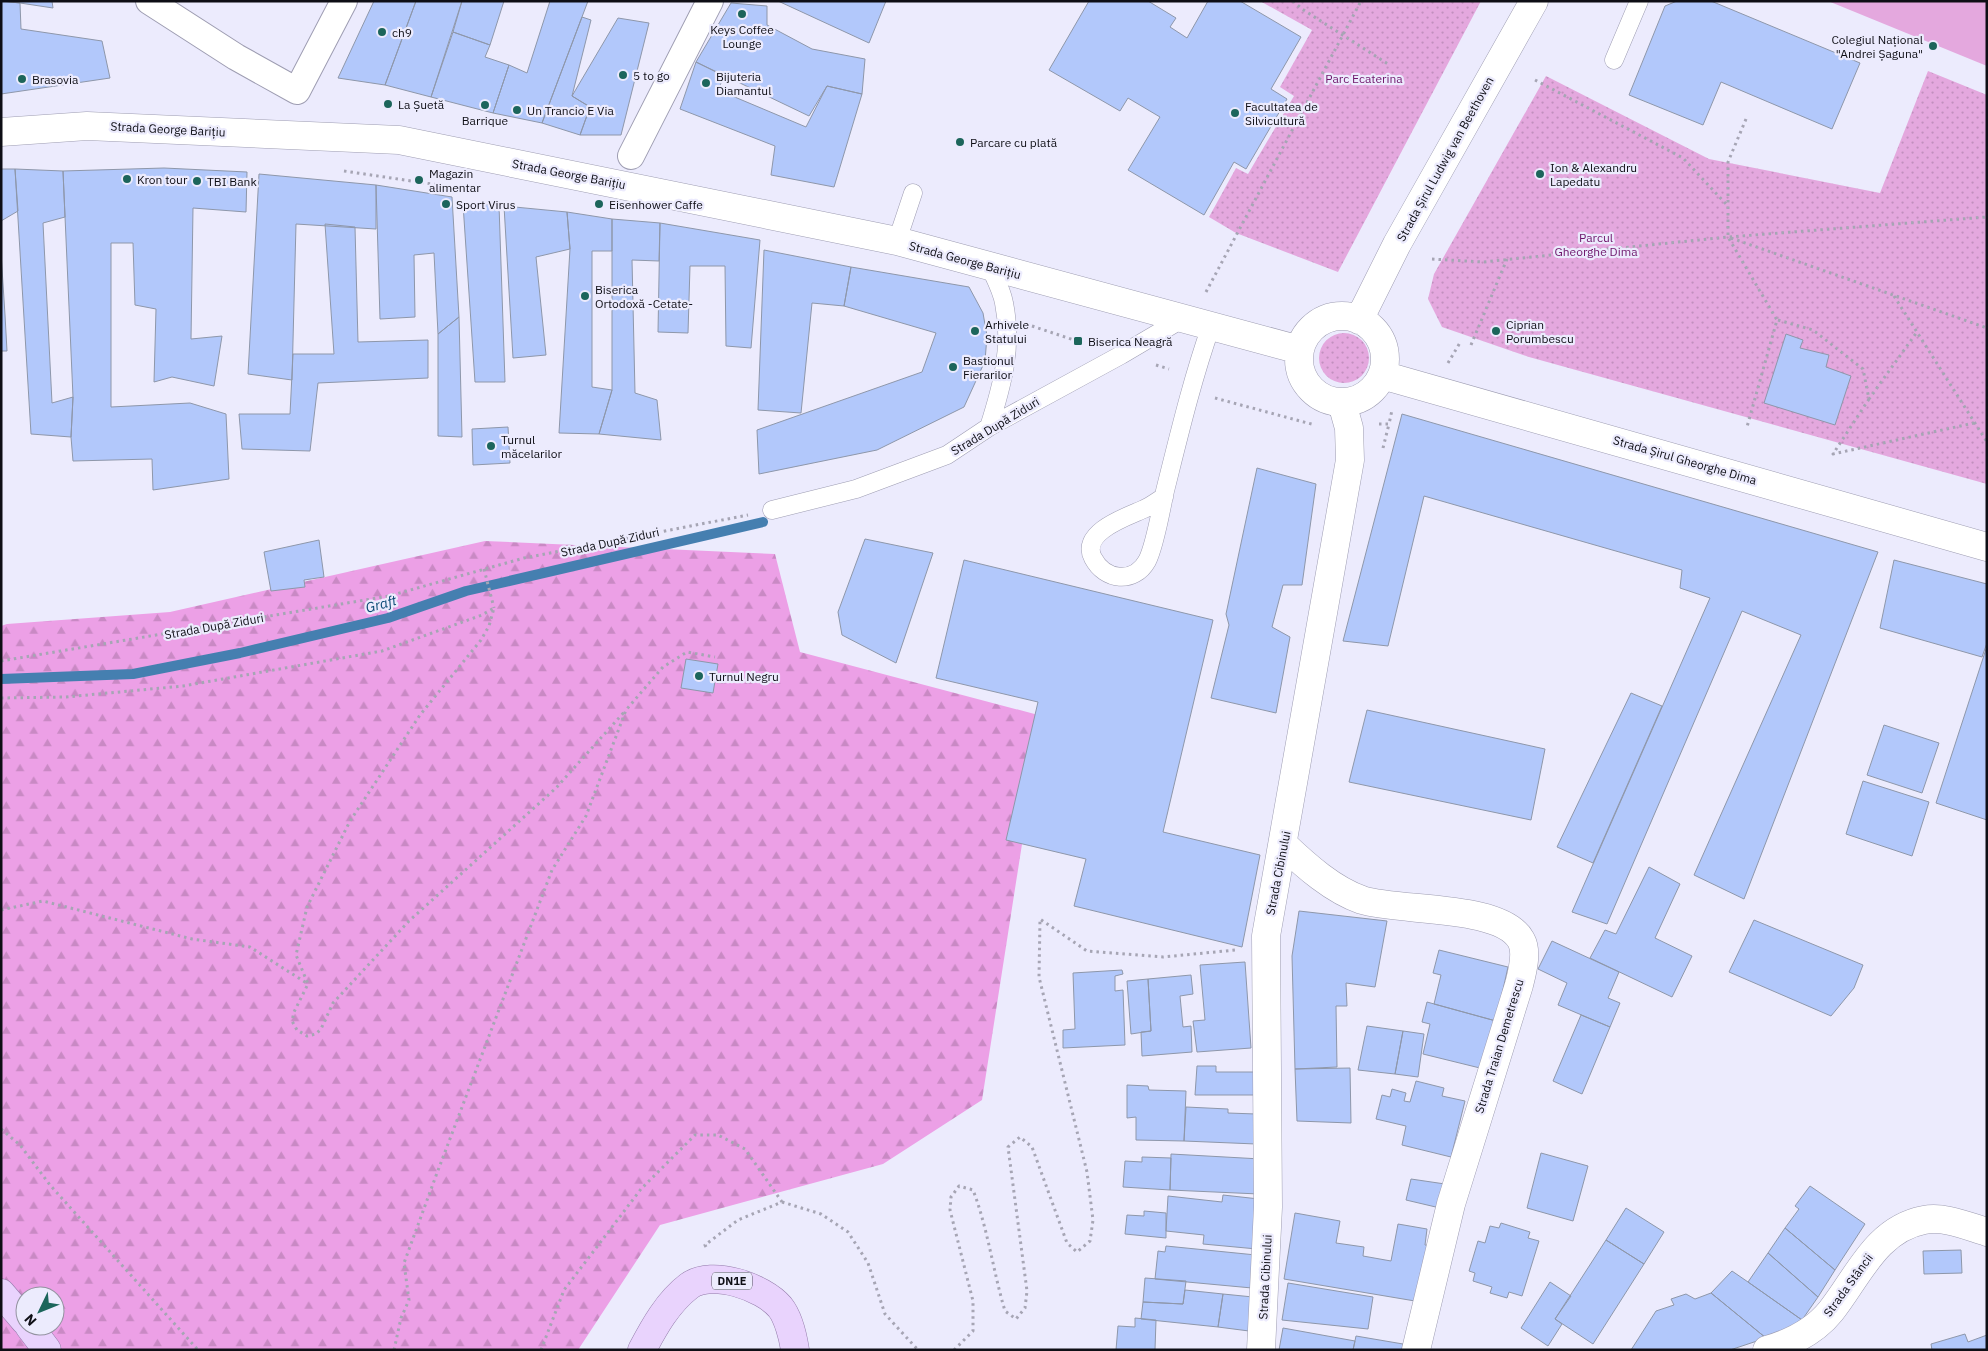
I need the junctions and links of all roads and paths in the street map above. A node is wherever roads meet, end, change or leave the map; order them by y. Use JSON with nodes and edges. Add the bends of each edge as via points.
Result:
{"nodes":[{"id":1,"x":149,"y":1,"type":"edge"},
{"id":2,"x":344,"y":1,"type":"edge"},
{"id":3,"x":710,"y":1,"type":"edge"},
{"id":4,"x":1294,"y":1,"type":"edge"},
{"id":5,"x":1361,"y":1,"type":"edge"},
{"id":6,"x":1534,"y":1,"type":"edge"},
{"id":7,"x":1639,"y":1,"type":"edge"},
{"id":8,"x":1343,"y":35,"type":"junction"},
{"id":9,"x":1614,"y":60,"type":"dead end"},
{"id":10,"x":1388,"y":64,"type":"dead end"},
{"id":11,"x":1535,"y":80,"type":"dead end"},
{"id":12,"x":1746,"y":119,"type":"dead end"},
{"id":13,"x":1,"y":132,"type":"edge"},
{"id":14,"x":631,"y":156,"type":"dead end"},
{"id":15,"x":336,"y":170,"type":"dead end"},
{"id":16,"x":482,"y":191,"type":"dead end"},
{"id":17,"x":913,"y":193,"type":"dead end"},
{"id":18,"x":1727,"y":205,"type":"junction"},
{"id":19,"x":1987,"y":217,"type":"edge"},
{"id":20,"x":1728,"y":237,"type":"junction"},
{"id":21,"x":897,"y":241,"type":"junction"},
{"id":22,"x":1507,"y":258,"type":"junction"},
{"id":23,"x":1432,"y":259,"type":"dead end"},
{"id":24,"x":990,"y":267,"type":"junction"},
{"id":25,"x":1204,"y":294,"type":"dead end"},
{"id":26,"x":1894,"y":296,"type":"junction"},
{"id":27,"x":1005,"y":317,"type":"junction"},
{"id":28,"x":1182,"y":319,"type":"junction"},
{"id":29,"x":1360,"y":320,"type":"junction"},
{"id":30,"x":1777,"y":320,"type":"junction"},
{"id":31,"x":1211,"y":326,"type":"junction"},
{"id":32,"x":1987,"y":328,"type":"edge"},
{"id":33,"x":1917,"y":332,"type":"junction"},
{"id":34,"x":1471,"y":345,"type":"dead end"},
{"id":35,"x":1300,"y":350,"type":"junction"},
{"id":36,"x":1121,"y":355,"type":"junction"},
{"id":37,"x":1382,"y":375,"type":"junction"},
{"id":38,"x":1193,"y":376,"type":"junction"},
{"id":39,"x":1870,"y":398,"type":"junction"},
{"id":40,"x":1342,"y":403,"type":"junction"},
{"id":41,"x":1974,"y":423,"type":"junction"},
{"id":42,"x":989,"y":427,"type":"junction"},
{"id":43,"x":1747,"y":427,"type":"dead end"},
{"id":44,"x":1320,"y":428,"type":"dead end"},
{"id":45,"x":1987,"y":442,"type":"edge"},
{"id":46,"x":1164,"y":497,"type":"junction"},
{"id":47,"x":772,"y":510,"type":"joint"},
{"id":48,"x":1987,"y":547,"type":"edge"},
{"id":49,"x":484,"y":569,"type":"junction"},
{"id":50,"x":494,"y":608,"type":"junction"},
{"id":51,"x":715,"y":657,"type":"dead end"},
{"id":52,"x":1,"y":660,"type":"edge"},
{"id":53,"x":1,"y":698,"type":"edge"},
{"id":54,"x":626,"y":710,"type":"junction"},
{"id":55,"x":1284,"y":845,"type":"junction"},
{"id":56,"x":1,"y":910,"type":"edge"},
{"id":57,"x":1266,"y":952,"type":"junction"},
{"id":58,"x":308,"y":984,"type":"junction"},
{"id":59,"x":1,"y":1129,"type":"edge"},
{"id":60,"x":782,"y":1202,"type":"junction"},
{"id":61,"x":1987,"y":1232,"type":"edge"},
{"id":62,"x":716,"y":1279,"type":"junction"},
{"id":63,"x":1,"y":1293,"type":"edge"},
{"id":64,"x":15,"y":1309,"type":"edge"},
{"id":65,"x":36,"y":1336,"type":"edge"},
{"id":66,"x":47,"y":1350,"type":"edge"},
{"id":67,"x":198,"y":1350,"type":"edge"},
{"id":68,"x":394,"y":1350,"type":"edge"},
{"id":69,"x":541,"y":1350,"type":"edge"},
{"id":70,"x":642,"y":1350,"type":"edge"},
{"id":71,"x":795,"y":1350,"type":"edge"},
{"id":72,"x":918,"y":1350,"type":"edge"},
{"id":73,"x":954,"y":1350,"type":"edge"},
{"id":74,"x":1261,"y":1350,"type":"edge"},
{"id":75,"x":1416,"y":1350,"type":"edge"},
{"id":76,"x":1767,"y":1350,"type":"edge"}],
"edges":[{"from":1,"to":2,"type":"street","via":[[236,57],[297,91]]},
{"from":3,"to":14,"type":"street"},
{"from":4,"to":8,"type":"path"},
{"from":5,"to":8,"type":"path"},
{"from":6,"to":29,"type":"street","name":"Strada Șirul Ludwig van Beethoven","via":[[1397,244]]},
{"from":7,"to":9,"type":"lane"},
{"from":8,"to":10,"type":"path"},
{"from":8,"to":25,"type":"path"},
{"from":11,"to":18,"type":"path","via":[[1683,158]]},
{"from":12,"to":18,"type":"path","via":[[1728,162]]},
{"from":13,"to":21,"type":"street","name":"Strada George Barițiu","via":[[87,126],[399,140]]},
{"from":15,"to":16,"type":"path"},
{"from":17,"to":21,"type":"lane"},
{"from":18,"to":20,"type":"path"},
{"from":19,"to":20,"type":"path"},
{"from":20,"to":22,"type":"path"},
{"from":20,"to":26,"type":"path"},
{"from":20,"to":30,"type":"path"},
{"from":21,"to":24,"type":"street","name":"Strada George Barițiu"},
{"from":22,"to":23,"type":"path","via":[[1483,262]]},
{"from":22,"to":34,"type":"path"},
{"from":24,"to":27,"type":"lane","via":[[1004,302]]},
{"from":24,"to":28,"type":"street","name":"Strada George Barițiu"},
{"from":26,"to":32,"type":"path"},
{"from":26,"to":33,"type":"path"},
{"from":27,"to":36,"type":"path"},
{"from":27,"to":42,"type":"lane","via":[[1008,349],[1003,384]]},
{"from":28,"to":31,"type":"street","name":"Strada George Barițiu"},
{"from":28,"to":36,"type":"lane","name":"Strada După Ziduri"},
{"from":29,"to":35,"type":"street","via":[[1340,316],[1318,323],[1309,331]]},
{"from":29,"to":37,"type":"street","via":[[1379,337],[1384,349]]},
{"from":30,"to":39,"type":"path","via":[[1813,330],[1863,369]]},
{"from":30,"to":43,"type":"path"},
{"from":31,"to":35,"type":"street","name":"Strada George Barițiu"},
{"from":31,"to":38,"type":"lane"},
{"from":33,"to":39,"type":"path"},
{"from":33,"to":41,"type":"path"},
{"from":35,"to":40,"type":"street","via":[[1300,369],[1305,382],[1327,400]]},
{"from":36,"to":38,"type":"path"},
{"from":36,"to":42,"type":"lane","name":"Strada După Ziduri"},
{"from":37,"to":40,"type":"street","via":[[1366,395]]},
{"from":37,"to":48,"type":"street","name":"Strada Șirul Gheorghe Dima"},
{"from":38,"to":44,"type":"path","via":[[1205,395]]},
{"from":38,"to":46,"type":"lane"},
{"from":39,"to":41,"type":"path","via":[[1834,454]]},
{"from":40,"to":55,"type":"street","name":"Strada Cibinului","via":[[1349,428],[1350,460]]},
{"from":41,"to":45,"type":"path"},
{"from":42,"to":47,"type":"lane","name":"Strada După Ziduri","via":[[947,455],[856,490]]},
{"from":46,"to":46,"type":"lane","via":[[1148,559],[1141,570],[1125,577],[1112,577],[1099,568],[1091,556],[1092,543],[1103,528]]},
{"from":47,"to":49,"type":"path","name":"Strada După Ziduri","via":[[524,558]]},
{"from":49,"to":50,"type":"path"},
{"from":49,"to":52,"type":"path","name":"Strada După Ziduri","via":[[389,596]]},
{"from":50,"to":53,"type":"path","via":[[382,651],[183,686],[66,697]]},
{"from":50,"to":58,"type":"path","via":[[481,640],[420,715],[350,821],[308,907],[296,955]]},
{"from":51,"to":54,"type":"path","via":[[687,652],[663,667]]},
{"from":54,"to":58,"type":"path","via":[[556,788],[409,921],[333,1003],[321,1029],[307,1036],[297,1030],[292,1021]]},
{"from":54,"to":68,"type":"path","via":[[586,816],[552,870],[404,1263],[409,1300],[400,1318]]},
{"from":55,"to":57,"type":"street","name":"Strada Cibinului","via":[[1271,900]]},
{"from":55,"to":75,"type":"street","name":"Strada Traian Demetrescu","via":[[1342,891],[1363,900],[1489,919],[1511,926],[1523,942],[1519,985],[1451,1204]]},
{"from":56,"to":58,"type":"path","via":[[44,901],[192,939],[250,946]]},
{"from":57,"to":73,"type":"path","via":[[1249,947],[1230,952],[1163,957],[1087,951],[1040,919],[1039,977],[1087,1172],[1093,1220],[1090,1241],[1077,1252],[1066,1243],[1032,1146],[1020,1137],[1008,1147],[1027,1291],[1024,1308],[1016,1319],[1005,1311],[980,1206],[973,1190],[959,1186],[951,1197],[950,1210],[973,1301],[973,1331]]},
{"from":57,"to":74,"type":"street","name":"Strada Cibinului","via":[[1268,1198]]},
{"from":59,"to":67,"type":"path","via":[[20,1145],[50,1185]]},
{"from":60,"to":62,"type":"path","via":[[738,1220],[706,1245]]},
{"from":60,"to":69,"type":"path","via":[[745,1149],[718,1135],[695,1136],[641,1189],[564,1290]]},
{"from":60,"to":72,"type":"path","via":[[821,1214],[848,1232],[868,1262],[884,1314]]},
{"from":61,"to":76,"type":"street","name":"Strada Stâncii","via":[[1949,1221],[1924,1220],[1895,1231],[1872,1250],[1830,1312],[1809,1331]]},
{"from":62,"to":70,"type":"main road","number":"DN1E","via":[[691,1285],[671,1303]]},
{"from":62,"to":71,"type":"main road","number":"DN1E","via":[[761,1291],[780,1308]]},
{"from":63,"to":64,"type":"main road"},
{"from":65,"to":66,"type":"main road"}]}
